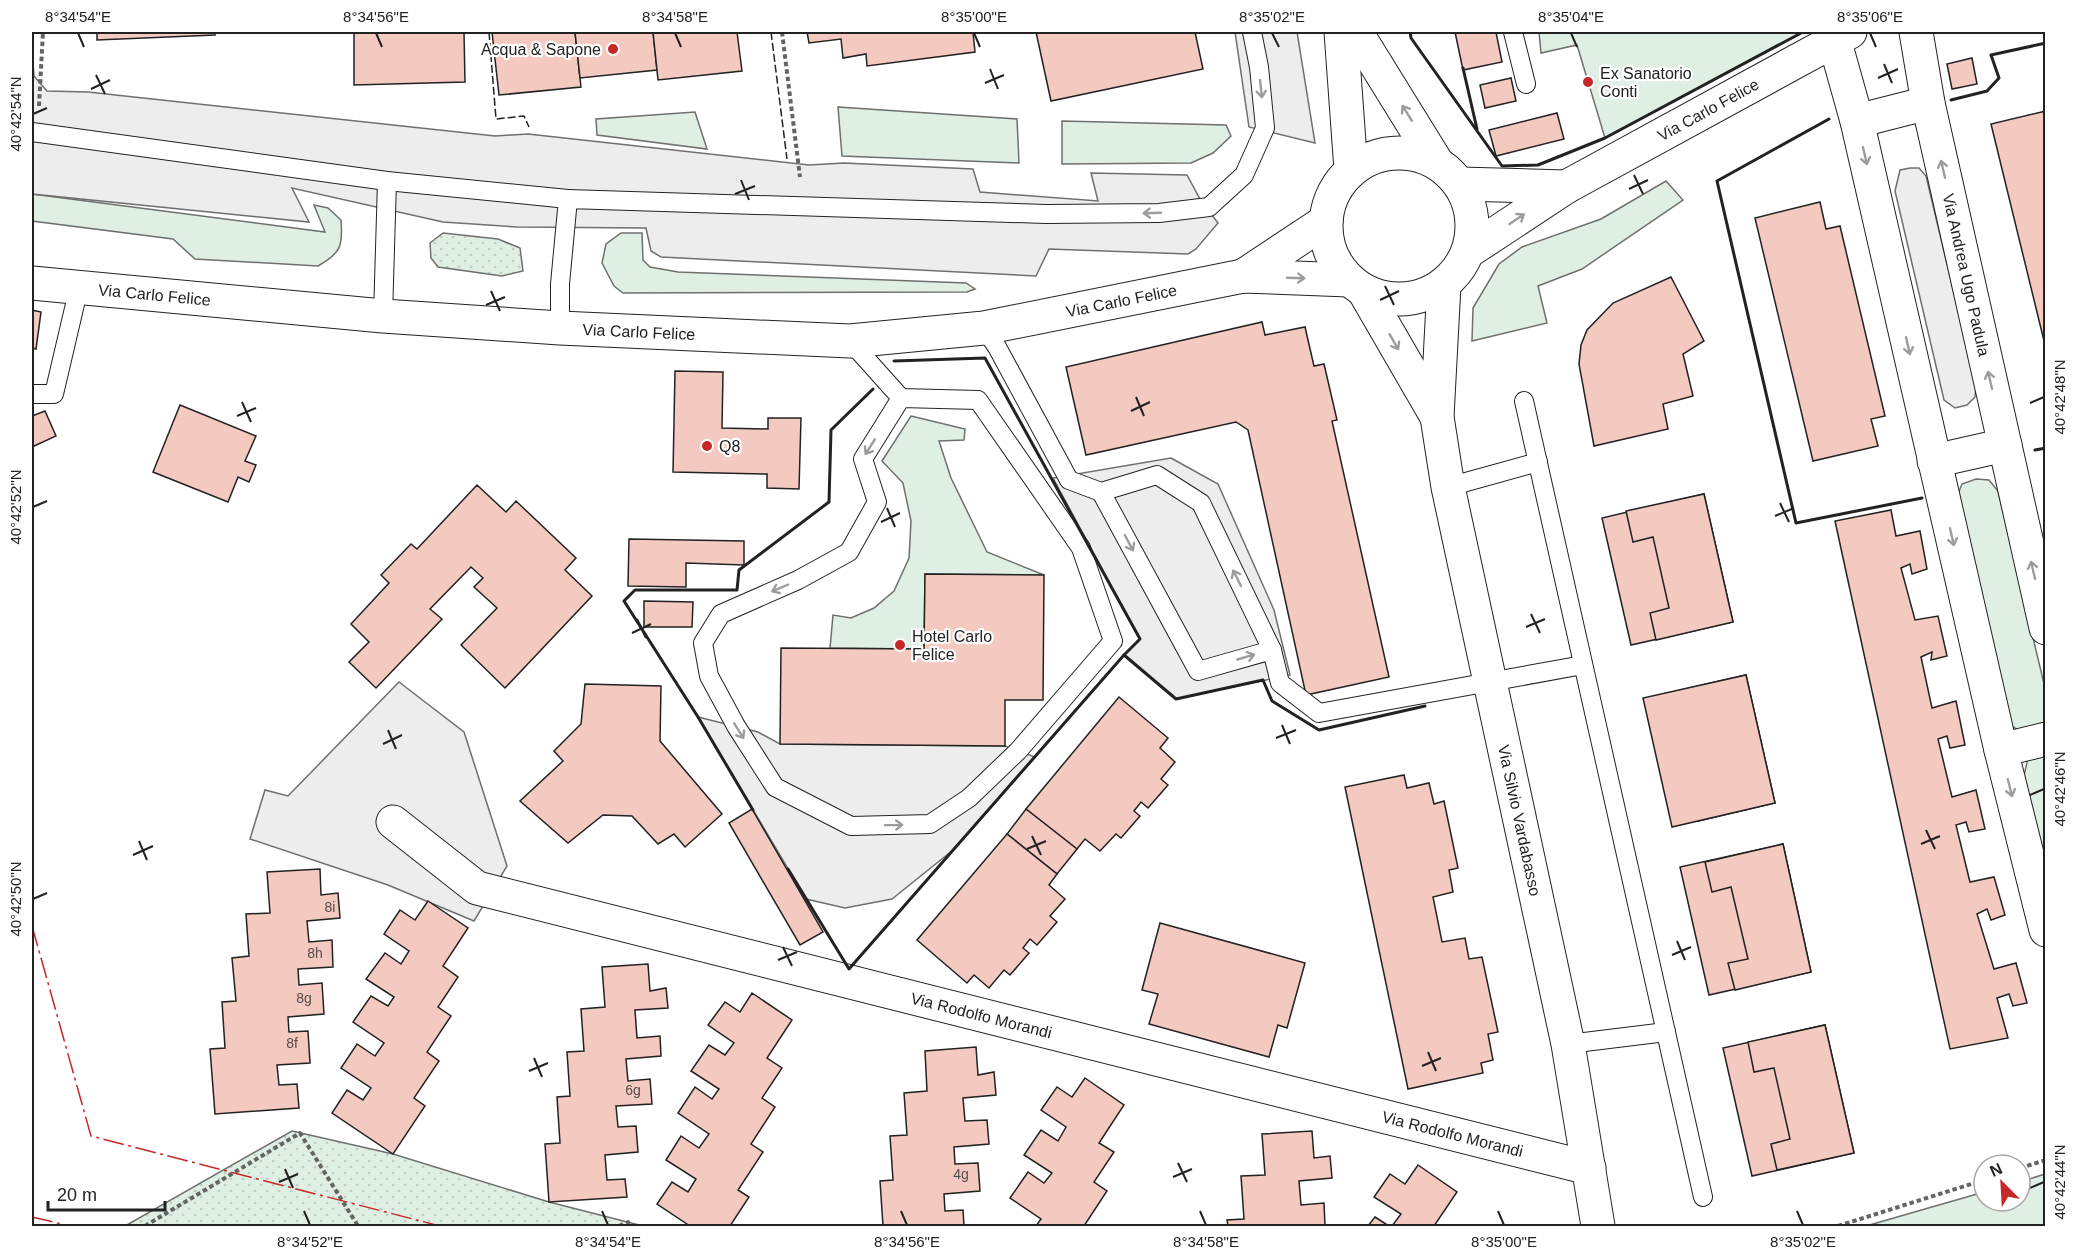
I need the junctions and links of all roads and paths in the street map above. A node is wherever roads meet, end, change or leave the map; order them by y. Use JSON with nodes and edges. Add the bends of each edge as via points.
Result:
{"nodes":[{"id":1,"x":43,"y":32,"type":"edge"},
{"id":2,"x":782,"y":32,"type":"edge"},
{"id":3,"x":1252,"y":32,"type":"edge"},
{"id":4,"x":1341,"y":32,"type":"edge"},
{"id":5,"x":1356,"y":32,"type":"edge"},
{"id":6,"x":1513,"y":32,"type":"edge"},
{"id":7,"x":1916,"y":32,"type":"edge"},
{"id":8,"x":1842,"y":35,"type":"edge"},
{"id":9,"x":1526,"y":84,"type":"dead end"},
{"id":10,"x":1928,"y":103,"type":"junction"},
{"id":11,"x":1857,"y":121,"type":"junction"},
{"id":12,"x":35,"y":132,"type":"edge"},
{"id":13,"x":1352,"y":170,"type":"junction"},
{"id":14,"x":1448,"y":173,"type":"junction"},
{"id":15,"x":387,"y":181,"type":"junction"},
{"id":16,"x":1566,"y":187,"type":"junction"},
{"id":17,"x":568,"y":199,"type":"junction"},
{"id":18,"x":804,"y":207,"type":"junction"},
{"id":19,"x":1326,"y":221,"type":"junction"},
{"id":20,"x":1468,"y":251,"type":"junction"},
{"id":21,"x":1243,"y":276,"type":"junction"},
{"id":22,"x":32,"y":283,"type":"edge"},
{"id":23,"x":1357,"y":285,"type":"junction"},
{"id":24,"x":1444,"y":285,"type":"junction"},
{"id":25,"x":79,"y":287,"type":"junction"},
{"id":26,"x":383,"y":316,"type":"junction"},
{"id":27,"x":560,"y":328,"type":"junction"},
{"id":28,"x":984,"y":328,"type":"junction"},
{"id":29,"x":850,"y":341,"type":"junction"},
{"id":30,"x":32,"y":394,"type":"edge"},
{"id":31,"x":902,"y":398,"type":"junction"},
{"id":32,"x":1524,"y":401,"type":"dead end"},
{"id":33,"x":1437,"y":417,"type":"junction"},
{"id":34,"x":2005,"y":445,"type":"junction"},
{"id":35,"x":1934,"y":461,"type":"junction"},
{"id":36,"x":1538,"y":462,"type":"junction"},
{"id":37,"x":1448,"y":487,"type":"junction"},
{"id":38,"x":1101,"y":492,"type":"junction"},
{"id":39,"x":2046,"y":628,"type":"edge"},
{"id":40,"x":1272,"y":650,"type":"junction"},
{"id":41,"x":1582,"y":665,"type":"junction"},
{"id":42,"x":1490,"y":680,"type":"junction"},
{"id":43,"x":2046,"y":740,"type":"edge"},
{"id":44,"x":2001,"y":750,"type":"junction"},
{"id":45,"x":393,"y":822,"type":"dead end"},
{"id":46,"x":2046,"y":930,"type":"edge"},
{"id":47,"x":1666,"y":1032,"type":"junction"},
{"id":48,"x":1568,"y":1044,"type":"junction"},
{"id":49,"x":1589,"y":1168,"type":"junction"},
{"id":50,"x":1972,"y":1184,"type":"edge"},
{"id":51,"x":1702,"y":1197,"type":"dead end"},
{"id":52,"x":145,"y":1227,"type":"edge"},
{"id":53,"x":358,"y":1227,"type":"edge"},
{"id":54,"x":619,"y":1227,"type":"edge"},
{"id":55,"x":632,"y":1227,"type":"edge"},
{"id":56,"x":1598,"y":1227,"type":"edge"},
{"id":57,"x":1838,"y":1227,"type":"edge"}],
"edges":[{"from":1,"to":12,"type":"path"},
{"from":2,"to":18,"type":"path"},
{"from":3,"to":18,"type":"lane","one_way":true,"via":[[1265,128],[1244,175],[1209,207],[1159,213],[1046,214]]},
{"from":4,"to":13,"type":"main road"},
{"from":14,"to":5,"type":"main road","one_way":true},
{"from":6,"to":9,"type":"lane"},
{"from":7,"to":10,"type":"main road","name":"Via Andrea Ugo Padula"},
{"from":8,"to":11,"type":"main road"},
{"from":8,"to":16,"type":"main road","name":"Via Carlo Felice"},
{"from":10,"to":11,"type":"main road"},
{"from":34,"to":10,"type":"main road","name":"Via Andrea Ugo Padula","one_way":true},
{"from":11,"to":35,"type":"main road","one_way":true},
{"from":12,"to":15,"type":"lane"},
{"from":13,"to":14,"type":"main road","via":[[1393,153],[1416,154]]},
{"from":13,"to":19,"type":"main road","via":[[1338,185]]},
{"from":14,"to":16,"type":"main road"},
{"from":14,"to":20,"type":"main road","via":[[1471,213],[1473,229]]},
{"from":15,"to":17,"type":"lane"},
{"from":15,"to":26,"type":"lane"},
{"from":20,"to":16,"type":"main road","name":"Via Carlo Felice","one_way":true},
{"from":17,"to":18,"type":"lane"},
{"from":17,"to":27,"type":"lane"},
{"from":19,"to":21,"type":"main road","name":"Via Carlo Felice"},
{"from":19,"to":23,"type":"main road","via":[[1328,243],[1336,263]]},
{"from":20,"to":24,"type":"main road","via":[[1459,270]]},
{"from":21,"to":23,"type":"main road","name":"Via Carlo Felice","one_way":true},
{"from":21,"to":28,"type":"main road","name":"Via Carlo Felice"},
{"from":22,"to":25,"type":"main road","name":"Via Carlo Felice"},
{"from":23,"to":24,"type":"main road","via":[[1384,298],[1405,300]]},
{"from":23,"to":33,"type":"main road","name":"Via Silvio Vardabasso","one_way":true},
{"from":24,"to":33,"type":"main road","name":"Via Silvio Vardabasso"},
{"from":25,"to":26,"type":"main road","name":"Via Carlo Felice"},
{"from":25,"to":30,"type":"lane","via":[[54,394]]},
{"from":26,"to":27,"type":"main road","name":"Via Carlo Felice"},
{"from":27,"to":29,"type":"main road","name":"Via Carlo Felice"},
{"from":28,"to":29,"type":"main road","name":"Via Carlo Felice"},
{"from":28,"to":38,"type":"lane","via":[[1069,480]]},
{"from":29,"to":31,"type":"lane"},
{"from":31,"to":31,"type":"lane","one_way":true,"via":[[862,459],[877,502],[849,552],[721,614],[703,643],[709,676],[776,787],[851,826],[930,824],[969,798],[1018,751],[1113,641],[1081,548],[978,400]]},
{"from":32,"to":36,"type":"lane"},
{"from":33,"to":37,"type":"main road","name":"Via Silvio Vardabasso"},
{"from":34,"to":35,"type":"main road"},
{"from":39,"to":34,"type":"main road","name":"Via Andrea Ugo Padula","one_way":true},
{"from":35,"to":44,"type":"main road","one_way":true},
{"from":36,"to":37,"type":"lane"},
{"from":36,"to":41,"type":"lane"},
{"from":37,"to":42,"type":"main road","name":"Via Silvio Vardabasso"},
{"from":40,"to":38,"type":"lane","one_way":true,"via":[[1201,503],[1157,475]]},
{"from":38,"to":40,"type":"lane","one_way":true,"via":[[1198,671]]},
{"from":40,"to":42,"type":"lane","via":[[1280,683],[1319,713]]},
{"from":41,"to":42,"type":"lane"},
{"from":41,"to":47,"type":"lane"},
{"from":42,"to":48,"type":"main road","name":"Via Silvio Vardabasso"},
{"from":43,"to":44,"type":"main road"},
{"from":44,"to":46,"type":"main road","one_way":true},
{"from":45,"to":49,"type":"main road","name":"Via Rodolfo Morandi","via":[[477,888]]},
{"from":47,"to":48,"type":"lane"},
{"from":47,"to":51,"type":"lane"},
{"from":48,"to":49,"type":"main road","name":"Via Silvio Vardabasso"},
{"from":49,"to":56,"type":"main road","name":"Via Silvio Vardabasso"},
{"from":50,"to":57,"type":"path"},
{"from":52,"to":53,"type":"path","via":[[300,1133]]},
{"from":54,"to":55,"type":"path","via":[[628,1222]]}]}
